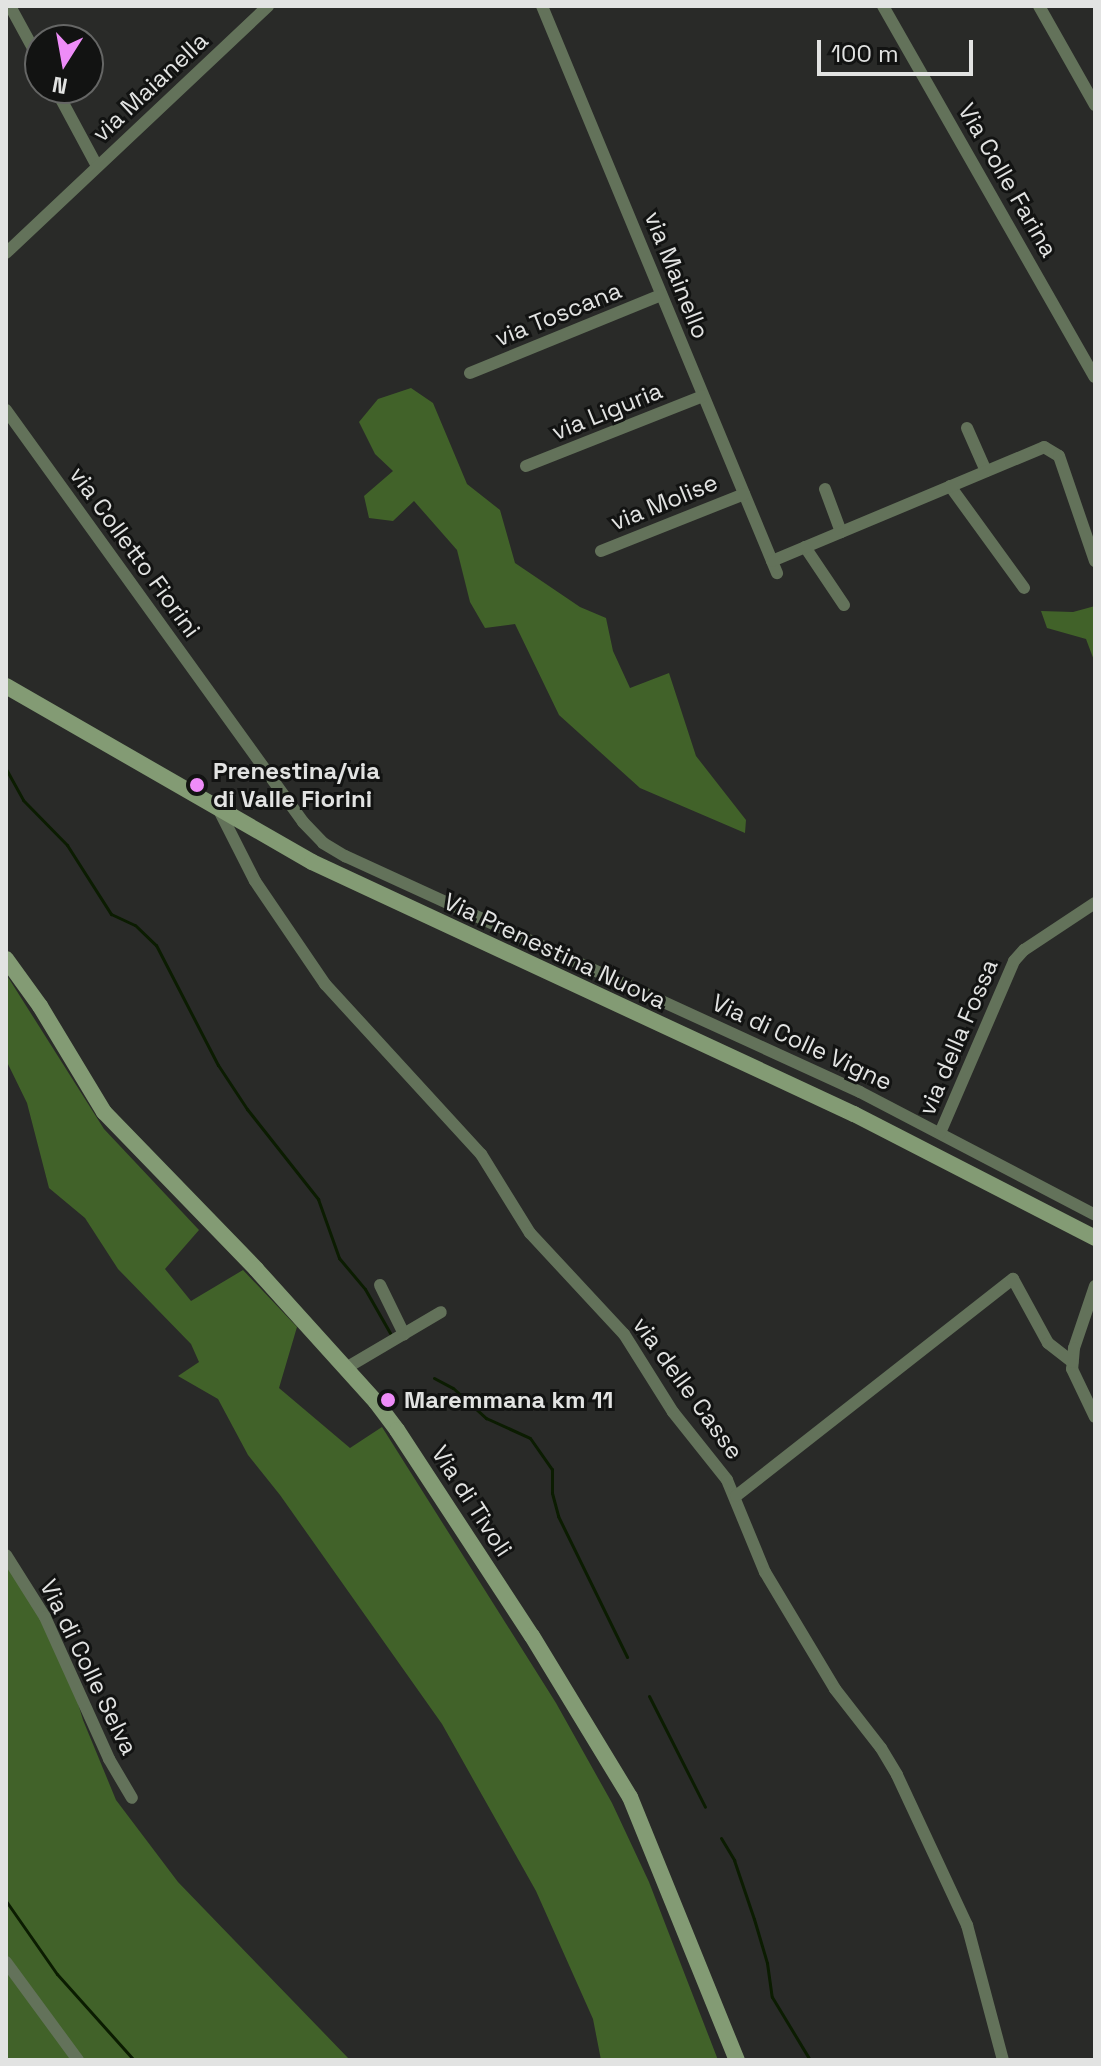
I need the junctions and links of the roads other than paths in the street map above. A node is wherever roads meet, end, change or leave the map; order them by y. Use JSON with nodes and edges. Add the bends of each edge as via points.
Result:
{"nodes":[{"id":1,"x":10,"y":6,"type":"edge"},
{"id":2,"x":268,"y":6,"type":"edge"},
{"id":3,"x":542,"y":6,"type":"edge"},
{"id":4,"x":883,"y":6,"type":"edge"},
{"id":5,"x":1039,"y":6,"type":"edge"},
{"id":6,"x":24,"y":32,"type":"edge"},
{"id":7,"x":64,"y":104,"type":"edge"},
{"id":8,"x":1095,"y":105,"type":"edge"},
{"id":9,"x":97,"y":166,"type":"junction"},
{"id":10,"x":6,"y":253,"type":"edge"},
{"id":11,"x":661,"y":295,"type":"junction"},
{"id":12,"x":470,"y":373,"type":"dead end"},
{"id":13,"x":1095,"y":377,"type":"edge"},
{"id":14,"x":703,"y":396,"type":"junction"},
{"id":15,"x":6,"y":410,"type":"edge"},
{"id":16,"x":967,"y":428,"type":"dead end"},
{"id":17,"x":526,"y":466,"type":"dead end"},
{"id":18,"x":986,"y":471,"type":"junction"},
{"id":19,"x":950,"y":486,"type":"junction"},
{"id":20,"x":825,"y":489,"type":"dead end"},
{"id":21,"x":744,"y":494,"type":"junction"},
{"id":22,"x":841,"y":532,"type":"junction"},
{"id":23,"x":805,"y":547,"type":"junction"},
{"id":24,"x":601,"y":551,"type":"dead end"},
{"id":25,"x":1095,"y":561,"type":"edge"},
{"id":26,"x":1024,"y":588,"type":"dead end"},
{"id":27,"x":844,"y":605,"type":"dead end"},
{"id":28,"x":6,"y":686,"type":"edge"},
{"id":29,"x":229,"y":719,"type":"joint"},
{"id":30,"x":220,"y":812,"type":"junction"},
{"id":31,"x":1095,"y":903,"type":"edge"},
{"id":32,"x":6,"y":959,"type":"edge"},
{"id":33,"x":940,"y":1133,"type":"junction"},
{"id":34,"x":1095,"y":1215,"type":"edge"},
{"id":35,"x":1095,"y":1238,"type":"edge"},
{"id":36,"x":380,"y":1285,"type":"dead end"},
{"id":37,"x":1095,"y":1286,"type":"edge"},
{"id":38,"x":441,"y":1312,"type":"dead end"},
{"id":39,"x":404,"y":1334,"type":"junction"},
{"id":40,"x":1072,"y":1362,"type":"junction"},
{"id":41,"x":346,"y":1368,"type":"junction"},
{"id":42,"x":1095,"y":1417,"type":"edge"},
{"id":43,"x":736,"y":1496,"type":"junction"},
{"id":44,"x":6,"y":1555,"type":"edge"},
{"id":45,"x":132,"y":1798,"type":"dead end"},
{"id":46,"x":6,"y":1962,"type":"edge"},
{"id":47,"x":78,"y":2060,"type":"edge"},
{"id":48,"x":737,"y":2060,"type":"edge"},
{"id":49,"x":1003,"y":2060,"type":"edge"}],
"edges":[{"from":1,"to":6,"type":"street"},
{"from":2,"to":9,"type":"street","name":"via Maianella"},
{"from":3,"to":11,"type":"street","name":"via Mainello"},
{"from":4,"to":13,"type":"street","name":"Via Colle Farina"},
{"from":5,"to":8,"type":"street"},
{"from":7,"to":9,"type":"street"},
{"from":9,"to":10,"type":"street","name":"via Maianella"},
{"from":11,"to":12,"type":"street","name":"via Toscana"},
{"from":11,"to":14,"type":"street","name":"via Mainello"},
{"from":14,"to":17,"type":"street","name":"via Liguria"},
{"from":14,"to":21,"type":"street","name":"via Mainello"},
{"from":15,"to":29,"type":"street","name":"via Colletto Fiorini"},
{"from":16,"to":18,"type":"street"},
{"from":18,"to":19,"type":"street","name":"via Mainello"},
{"from":18,"to":25,"type":"street","name":"via Mainello","via":[[1041,447],[1052,449],[1059,456]]},
{"from":19,"to":22,"type":"street","name":"via Mainello"},
{"from":19,"to":26,"type":"street"},
{"from":20,"to":22,"type":"street"},
{"from":21,"to":23,"type":"street","name":"via Mainello","via":[[774,567]]},
{"from":21,"to":24,"type":"street","name":"via Molise"},
{"from":22,"to":23,"type":"street","name":"via Mainello"},
{"from":23,"to":27,"type":"street"},
{"from":28,"to":30,"type":"main road","name":"Via Prenestina Nuova"},
{"from":29,"to":33,"type":"street","name":"Via di Colle Vigne","via":[[303,822],[337,852]]},
{"from":30,"to":35,"type":"main road","name":"Via Prenestina Nuova","via":[[445,928],[854,1114]]},
{"from":30,"to":43,"type":"street","name":"via delle Casse","via":[[260,889],[325,984],[485,1159],[524,1225],[626,1337],[673,1412]]},
{"from":31,"to":33,"type":"street","name":"via della Fossa","via":[[1014,961]]},
{"from":32,"to":41,"type":"main road","name":"Via di Tivoli","via":[[104,1112]]},
{"from":33,"to":34,"type":"street","name":"Via di Colle Vigne"},
{"from":36,"to":39,"type":"street"},
{"from":37,"to":40,"type":"street"},
{"from":38,"to":39,"type":"street"},
{"from":39,"to":41,"type":"street"},
{"from":40,"to":42,"type":"street","via":[[1075,1382]]},
{"from":40,"to":43,"type":"street","via":[[1048,1343],[1013,1279]]},
{"from":41,"to":48,"type":"main road","name":"Via di Tivoli","via":[[397,1430],[630,1797]]},
{"from":43,"to":49,"type":"street","name":"via delle Casse","via":[[765,1572],[830,1682],[897,1775],[970,1934]]},
{"from":44,"to":45,"type":"street","name":"Via di Colle Selva","via":[[45,1617]]},
{"from":46,"to":47,"type":"street"}]}
